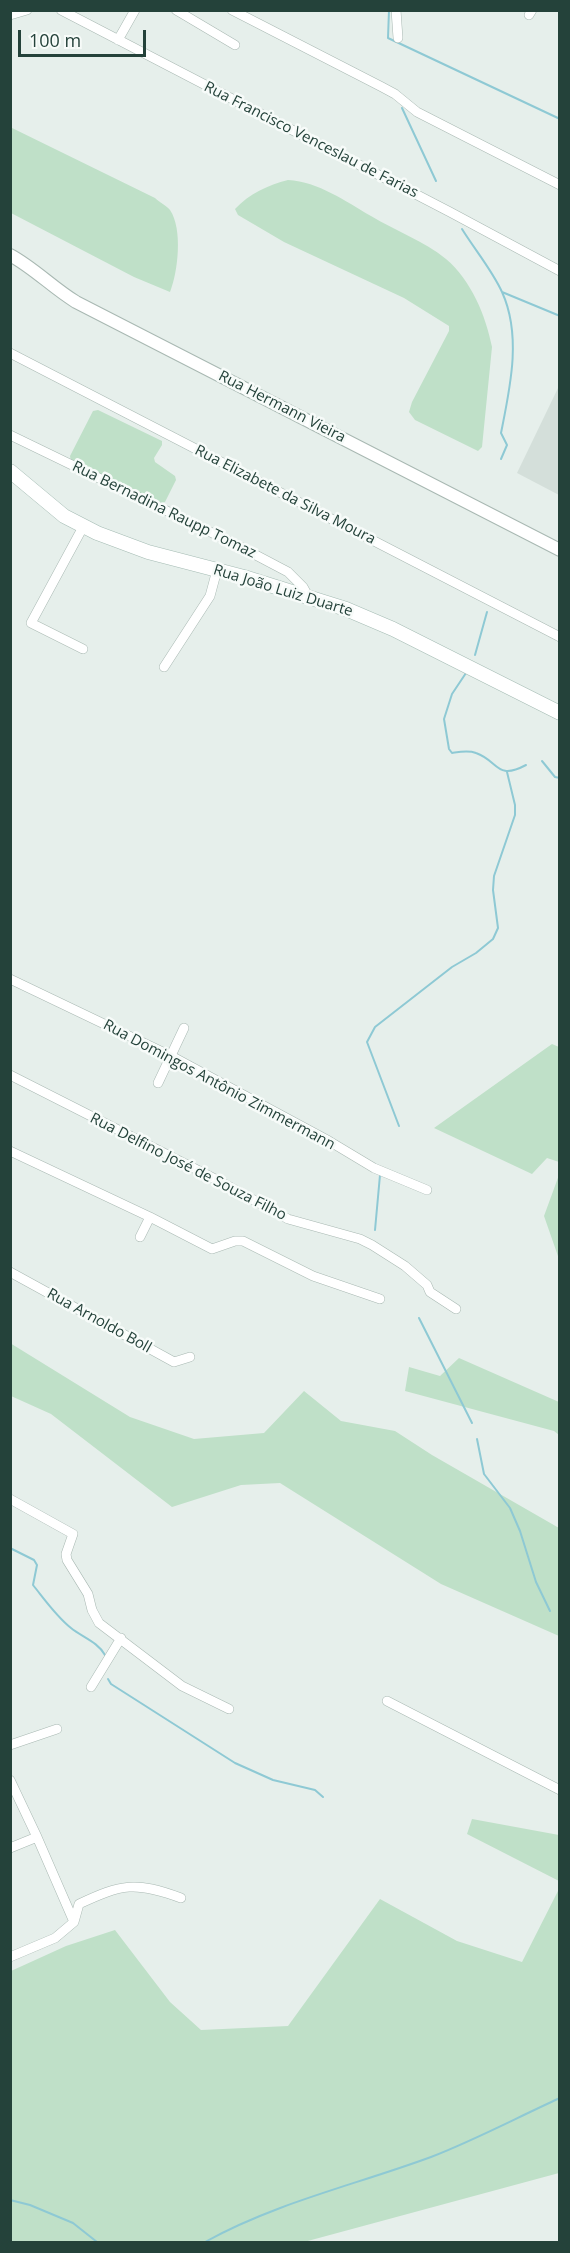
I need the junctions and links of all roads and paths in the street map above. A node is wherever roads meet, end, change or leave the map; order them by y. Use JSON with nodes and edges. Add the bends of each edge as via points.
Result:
{"nodes":[{"id":1,"x":27,"y":10,"type":"edge"},
{"id":2,"x":61,"y":10,"type":"edge"},
{"id":3,"x":135,"y":10,"type":"edge"},
{"id":4,"x":176,"y":10,"type":"edge"},
{"id":5,"x":232,"y":10,"type":"edge"},
{"id":6,"x":396,"y":10,"type":"edge"},
{"id":7,"x":10,"y":15,"type":"edge"},
{"id":8,"x":398,"y":38,"type":"dead end"},
{"id":9,"x":118,"y":40,"type":"junction"},
{"id":10,"x":235,"y":45,"type":"dead end"},
{"id":11,"x":560,"y":185,"type":"edge"},
{"id":12,"x":10,"y":255,"type":"edge"},
{"id":13,"x":560,"y":272,"type":"edge"},
{"id":14,"x":10,"y":353,"type":"edge"},
{"id":15,"x":10,"y":435,"type":"edge"},
{"id":16,"x":10,"y":471,"type":"edge"},
{"id":17,"x":83,"y":527,"type":"junction"},
{"id":18,"x":560,"y":550,"type":"edge"},
{"id":19,"x":217,"y":570,"type":"junction"},
{"id":20,"x":308,"y":596,"type":"junction"},
{"id":21,"x":560,"y":636,"type":"edge"},
{"id":22,"x":83,"y":649,"type":"dead end"},
{"id":23,"x":164,"y":667,"type":"dead end"},
{"id":24,"x":560,"y":713,"type":"edge"},
{"id":25,"x":10,"y":979,"type":"edge"},
{"id":26,"x":184,"y":1028,"type":"dead end"},
{"id":27,"x":171,"y":1056,"type":"junction"},
{"id":28,"x":10,"y":1075,"type":"edge"},
{"id":29,"x":158,"y":1083,"type":"dead end"},
{"id":30,"x":10,"y":1151,"type":"edge"},
{"id":31,"x":428,"y":1190,"type":"dead end"},
{"id":32,"x":150,"y":1216,"type":"junction"},
{"id":33,"x":140,"y":1237,"type":"dead end"},
{"id":34,"x":10,"y":1272,"type":"edge"},
{"id":35,"x":380,"y":1299,"type":"dead end"},
{"id":36,"x":456,"y":1309,"type":"dead end"},
{"id":37,"x":190,"y":1357,"type":"dead end"},
{"id":38,"x":10,"y":1499,"type":"edge"},
{"id":39,"x":121,"y":1638,"type":"junction"},
{"id":40,"x":91,"y":1687,"type":"dead end"},
{"id":41,"x":387,"y":1701,"type":"dead end"},
{"id":42,"x":229,"y":1709,"type":"dead end"},
{"id":43,"x":57,"y":1729,"type":"dead end"},
{"id":44,"x":10,"y":1745,"type":"edge"},
{"id":45,"x":10,"y":1780,"type":"edge"},
{"id":46,"x":560,"y":1790,"type":"edge"},
{"id":47,"x":37,"y":1837,"type":"junction"},
{"id":48,"x":10,"y":1848,"type":"edge"},
{"id":49,"x":181,"y":1898,"type":"dead end"},
{"id":50,"x":74,"y":1922,"type":"junction"},
{"id":51,"x":10,"y":1957,"type":"edge"}],
"edges":[{"from":1,"to":7,"type":"street"},
{"from":2,"to":9,"type":"street","name":"Rua Francisco Venceslau de Farias"},
{"from":3,"to":9,"type":"street"},
{"from":4,"to":10,"type":"street"},
{"from":5,"to":11,"type":"street"},
{"from":6,"to":8,"type":"street"},
{"from":9,"to":13,"type":"street","name":"Rua Francisco Venceslau de Farias"},
{"from":12,"to":18,"type":"street","name":"Rua Hermann Vieira","via":[[76,302]]},
{"from":14,"to":21,"type":"street","name":"Rua Elizabete da Silva Moura"},
{"from":15,"to":20,"type":"street","name":"Rua Bernadina Raupp Tomaz","via":[[288,572]]},
{"from":16,"to":17,"type":"main road","name":"Rua João Luiz Duarte","via":[[58,512]]},
{"from":17,"to":19,"type":"main road","name":"Rua João Luiz Duarte","via":[[140,550]]},
{"from":17,"to":22,"type":"street","via":[[31,623]]},
{"from":19,"to":20,"type":"main road","name":"Rua João Luiz Duarte"},
{"from":19,"to":23,"type":"street","via":[[210,596]]},
{"from":20,"to":24,"type":"main road","name":"Rua João Luiz Duarte","via":[[380,623]]},
{"from":25,"to":27,"type":"street","name":"Rua Domingos Antônio Zimmermann"},
{"from":26,"to":27,"type":"street"},
{"from":27,"to":29,"type":"street"},
{"from":27,"to":31,"type":"street","name":"Rua Domingos Antônio Zimmermann","via":[[374,1168]]},
{"from":28,"to":36,"type":"street","name":"Rua Delfino José de Souza Filho","via":[[288,1219],[372,1245],[405,1266],[430,1292]]},
{"from":30,"to":32,"type":"street"},
{"from":32,"to":33,"type":"street"},
{"from":32,"to":35,"type":"street","via":[[212,1249],[243,1241],[319,1279]]},
{"from":34,"to":37,"type":"street","name":"Rua Arnoldo Boll","via":[[174,1362]]},
{"from":38,"to":39,"type":"street","via":[[73,1534],[66,1554],[71,1568],[88,1594],[95,1618]]},
{"from":39,"to":40,"type":"street"},
{"from":39,"to":42,"type":"street","via":[[182,1686]]},
{"from":41,"to":46,"type":"street"},
{"from":43,"to":44,"type":"street"},
{"from":45,"to":47,"type":"street"},
{"from":47,"to":48,"type":"street"},
{"from":47,"to":50,"type":"street"},
{"from":49,"to":50,"type":"street","via":[[151,1887],[108,1891],[79,1904]]},
{"from":50,"to":51,"type":"street","via":[[55,1938]]}]}
